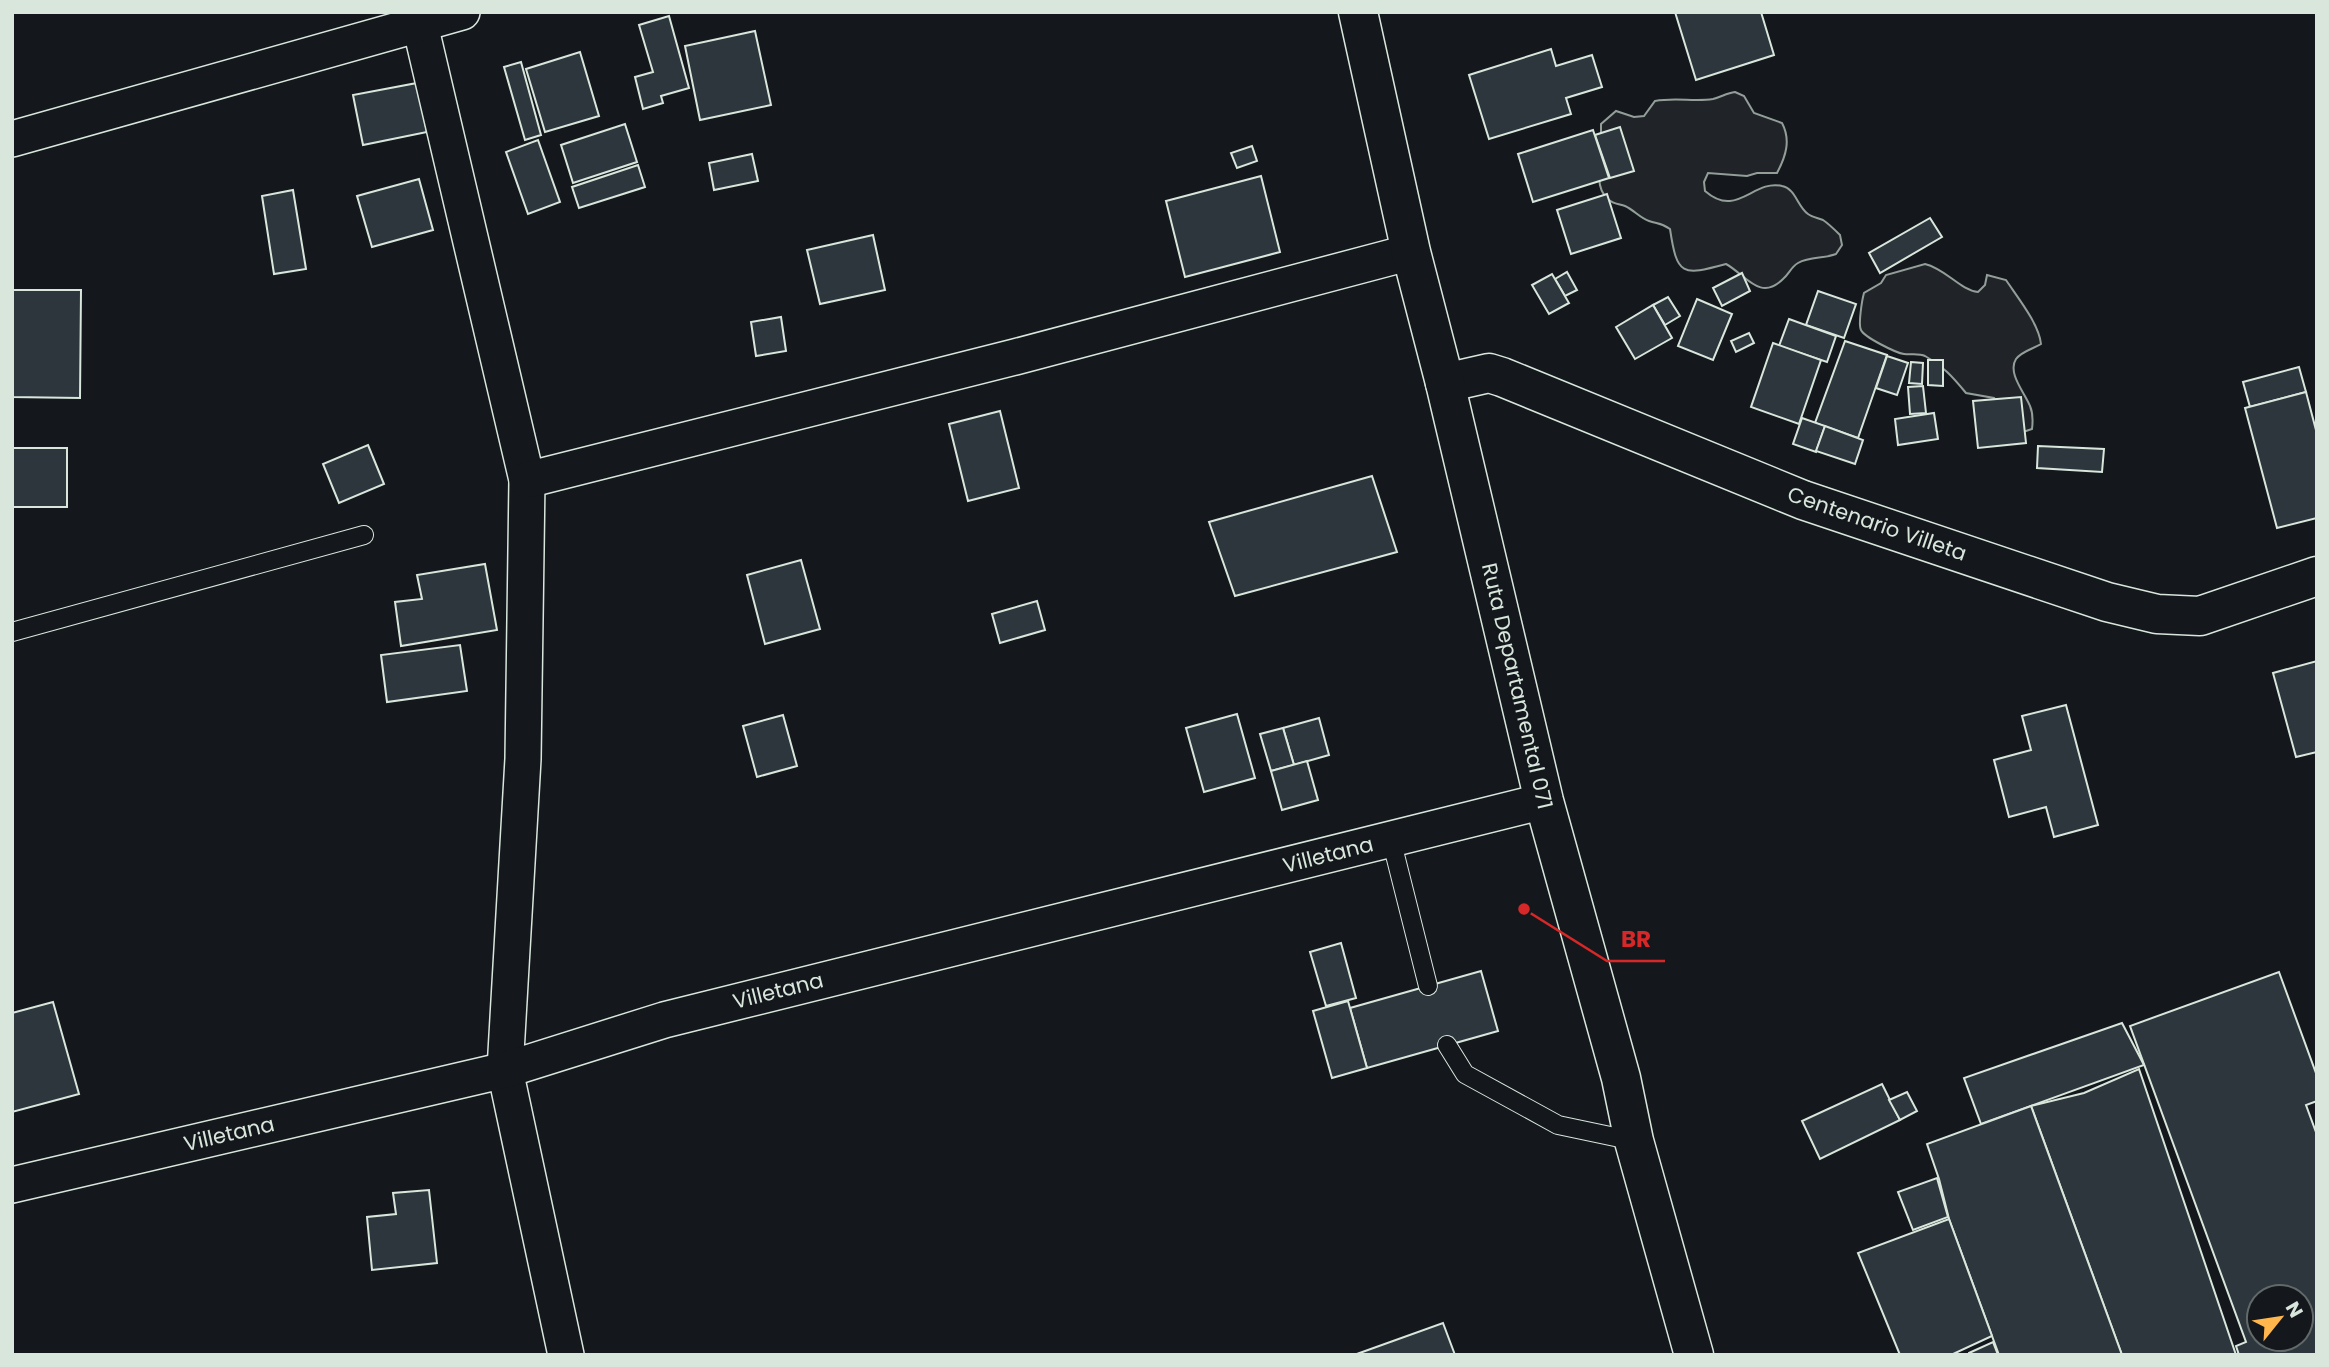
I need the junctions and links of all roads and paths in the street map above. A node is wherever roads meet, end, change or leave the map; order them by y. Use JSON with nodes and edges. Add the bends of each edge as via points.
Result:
{"nodes":[{"id":1,"x":462,"y":12,"type":"edge"},
{"id":2,"x":1358,"y":12,"type":"edge"},
{"id":3,"x":418,"y":18,"type":"edge"},
{"id":4,"x":12,"y":139,"type":"edge"},
{"id":5,"x":1411,"y":252,"type":"junction"},
{"id":6,"x":1445,"y":383,"type":"junction"},
{"id":7,"x":527,"y":480,"type":"junction"},
{"id":8,"x":364,"y":535,"type":"dead end"},
{"id":9,"x":2317,"y":576,"type":"edge"},
{"id":10,"x":12,"y":632,"type":"edge"},
{"id":11,"x":1544,"y":801,"type":"junction"},
{"id":12,"x":1391,"y":839,"type":"junction"},
{"id":13,"x":1428,"y":986,"type":"dead end"},
{"id":14,"x":1447,"y":1045,"type":"dead end"},
{"id":15,"x":505,"y":1070,"type":"junction"},
{"id":16,"x":1634,"y":1141,"type":"junction"},
{"id":17,"x":12,"y":1185,"type":"edge"},
{"id":18,"x":566,"y":1355,"type":"edge"},
{"id":19,"x":1694,"y":1355,"type":"edge"}],
"edges":[{"from":1,"to":3,"type":"street"},
{"from":2,"to":5,"type":"main road","name":"Ruta Departamental 071"},
{"from":3,"to":4,"type":"street"},
{"from":3,"to":7,"type":"street"},
{"from":5,"to":6,"type":"main road","name":"Ruta Departamental 071"},
{"from":5,"to":7,"type":"street"},
{"from":6,"to":9,"type":"main road","name":"Centenario Villeta","via":[[1489,373],[1502,377],[1803,500],[2107,602],[2157,614],[2200,617]]},
{"from":6,"to":11,"type":"main road","name":"Ruta Departamental 071"},
{"from":7,"to":15,"type":"street","via":[[523,760]]},
{"from":8,"to":10,"type":"lane"},
{"from":11,"to":12,"type":"street","name":"Villetana"},
{"from":11,"to":16,"type":"main road","name":"Ruta Departamental 071","via":[[1621,1078]]},
{"from":12,"to":13,"type":"lane"},
{"from":12,"to":15,"type":"street","name":"Villetana","via":[[664,1020]]},
{"from":14,"to":16,"type":"lane","via":[[1465,1074],[1558,1125]]},
{"from":15,"to":17,"type":"street","name":"Villetana"},
{"from":15,"to":18,"type":"street"},
{"from":16,"to":19,"type":"main road","name":"Ruta Departamental 071"}]}
